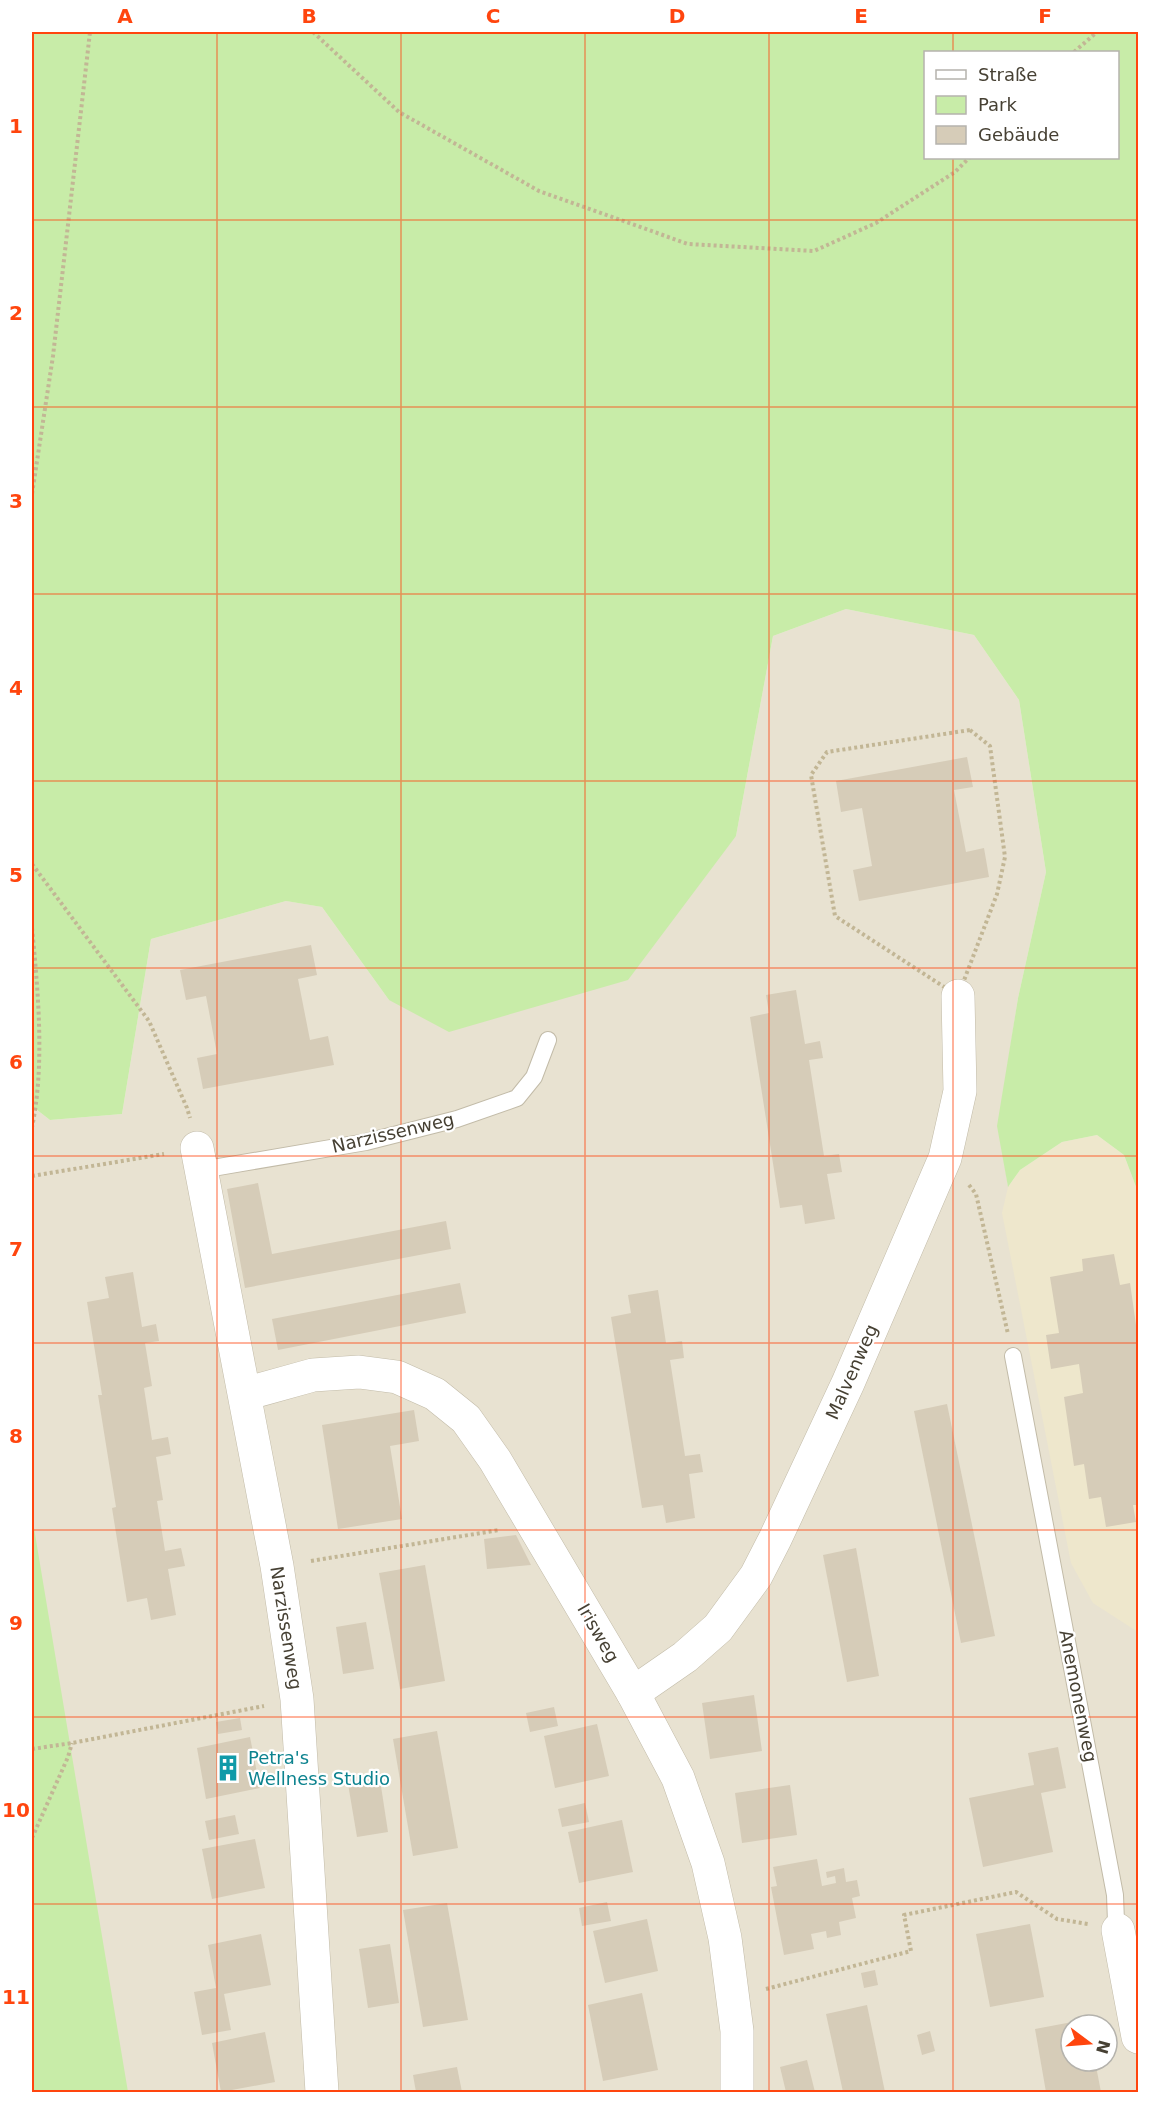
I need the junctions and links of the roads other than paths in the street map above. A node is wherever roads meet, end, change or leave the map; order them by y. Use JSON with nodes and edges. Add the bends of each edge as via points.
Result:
{"nodes":[{"id":1,"x":958,"y":996,"type":"road end"},
{"id":2,"x":548,"y":1040,"type":"dead end"},
{"id":3,"x":199,"y":1159,"type":"joint"},
{"id":4,"x":1014,"y":1356,"type":"road end"},
{"id":5,"x":245,"y":1394,"type":"junction"},
{"id":6,"x":633,"y":1693,"type":"junction"},
{"id":7,"x":1118,"y":1930,"type":"joint"},
{"id":8,"x":1138,"y":2037,"type":"edge"},
{"id":9,"x":322,"y":2092,"type":"edge"},
{"id":10,"x":737,"y":2092,"type":"edge"}],
"edges":[{"from":1,"to":6,"type":"street","name":"Malvenweg","via":[[960,1091],[945,1158],[775,1539],[756,1576],[718,1628],[685,1658]]},
{"from":2,"to":3,"type":"lane","name":"Narzissenweg","via":[[534,1077],[517,1098],[457,1119],[366,1142]]},
{"from":3,"to":5,"type":"street","name":"Narzissenweg"},
{"from":4,"to":7,"type":"lane","name":"Anemonenweg","via":[[1115,1895]]},
{"from":5,"to":6,"type":"street","name":"Irisweg","via":[[313,1375],[359,1372],[398,1377],[435,1394],[466,1419],[495,1460]]},
{"from":5,"to":9,"type":"street","name":"Narzissenweg","via":[[297,1699]]},
{"from":6,"to":10,"type":"street","name":"Irisweg","via":[[678,1778],[708,1863],[725,1938],[737,2031]]},
{"from":7,"to":8,"type":"street","name":"Anemonenweg"}]}
